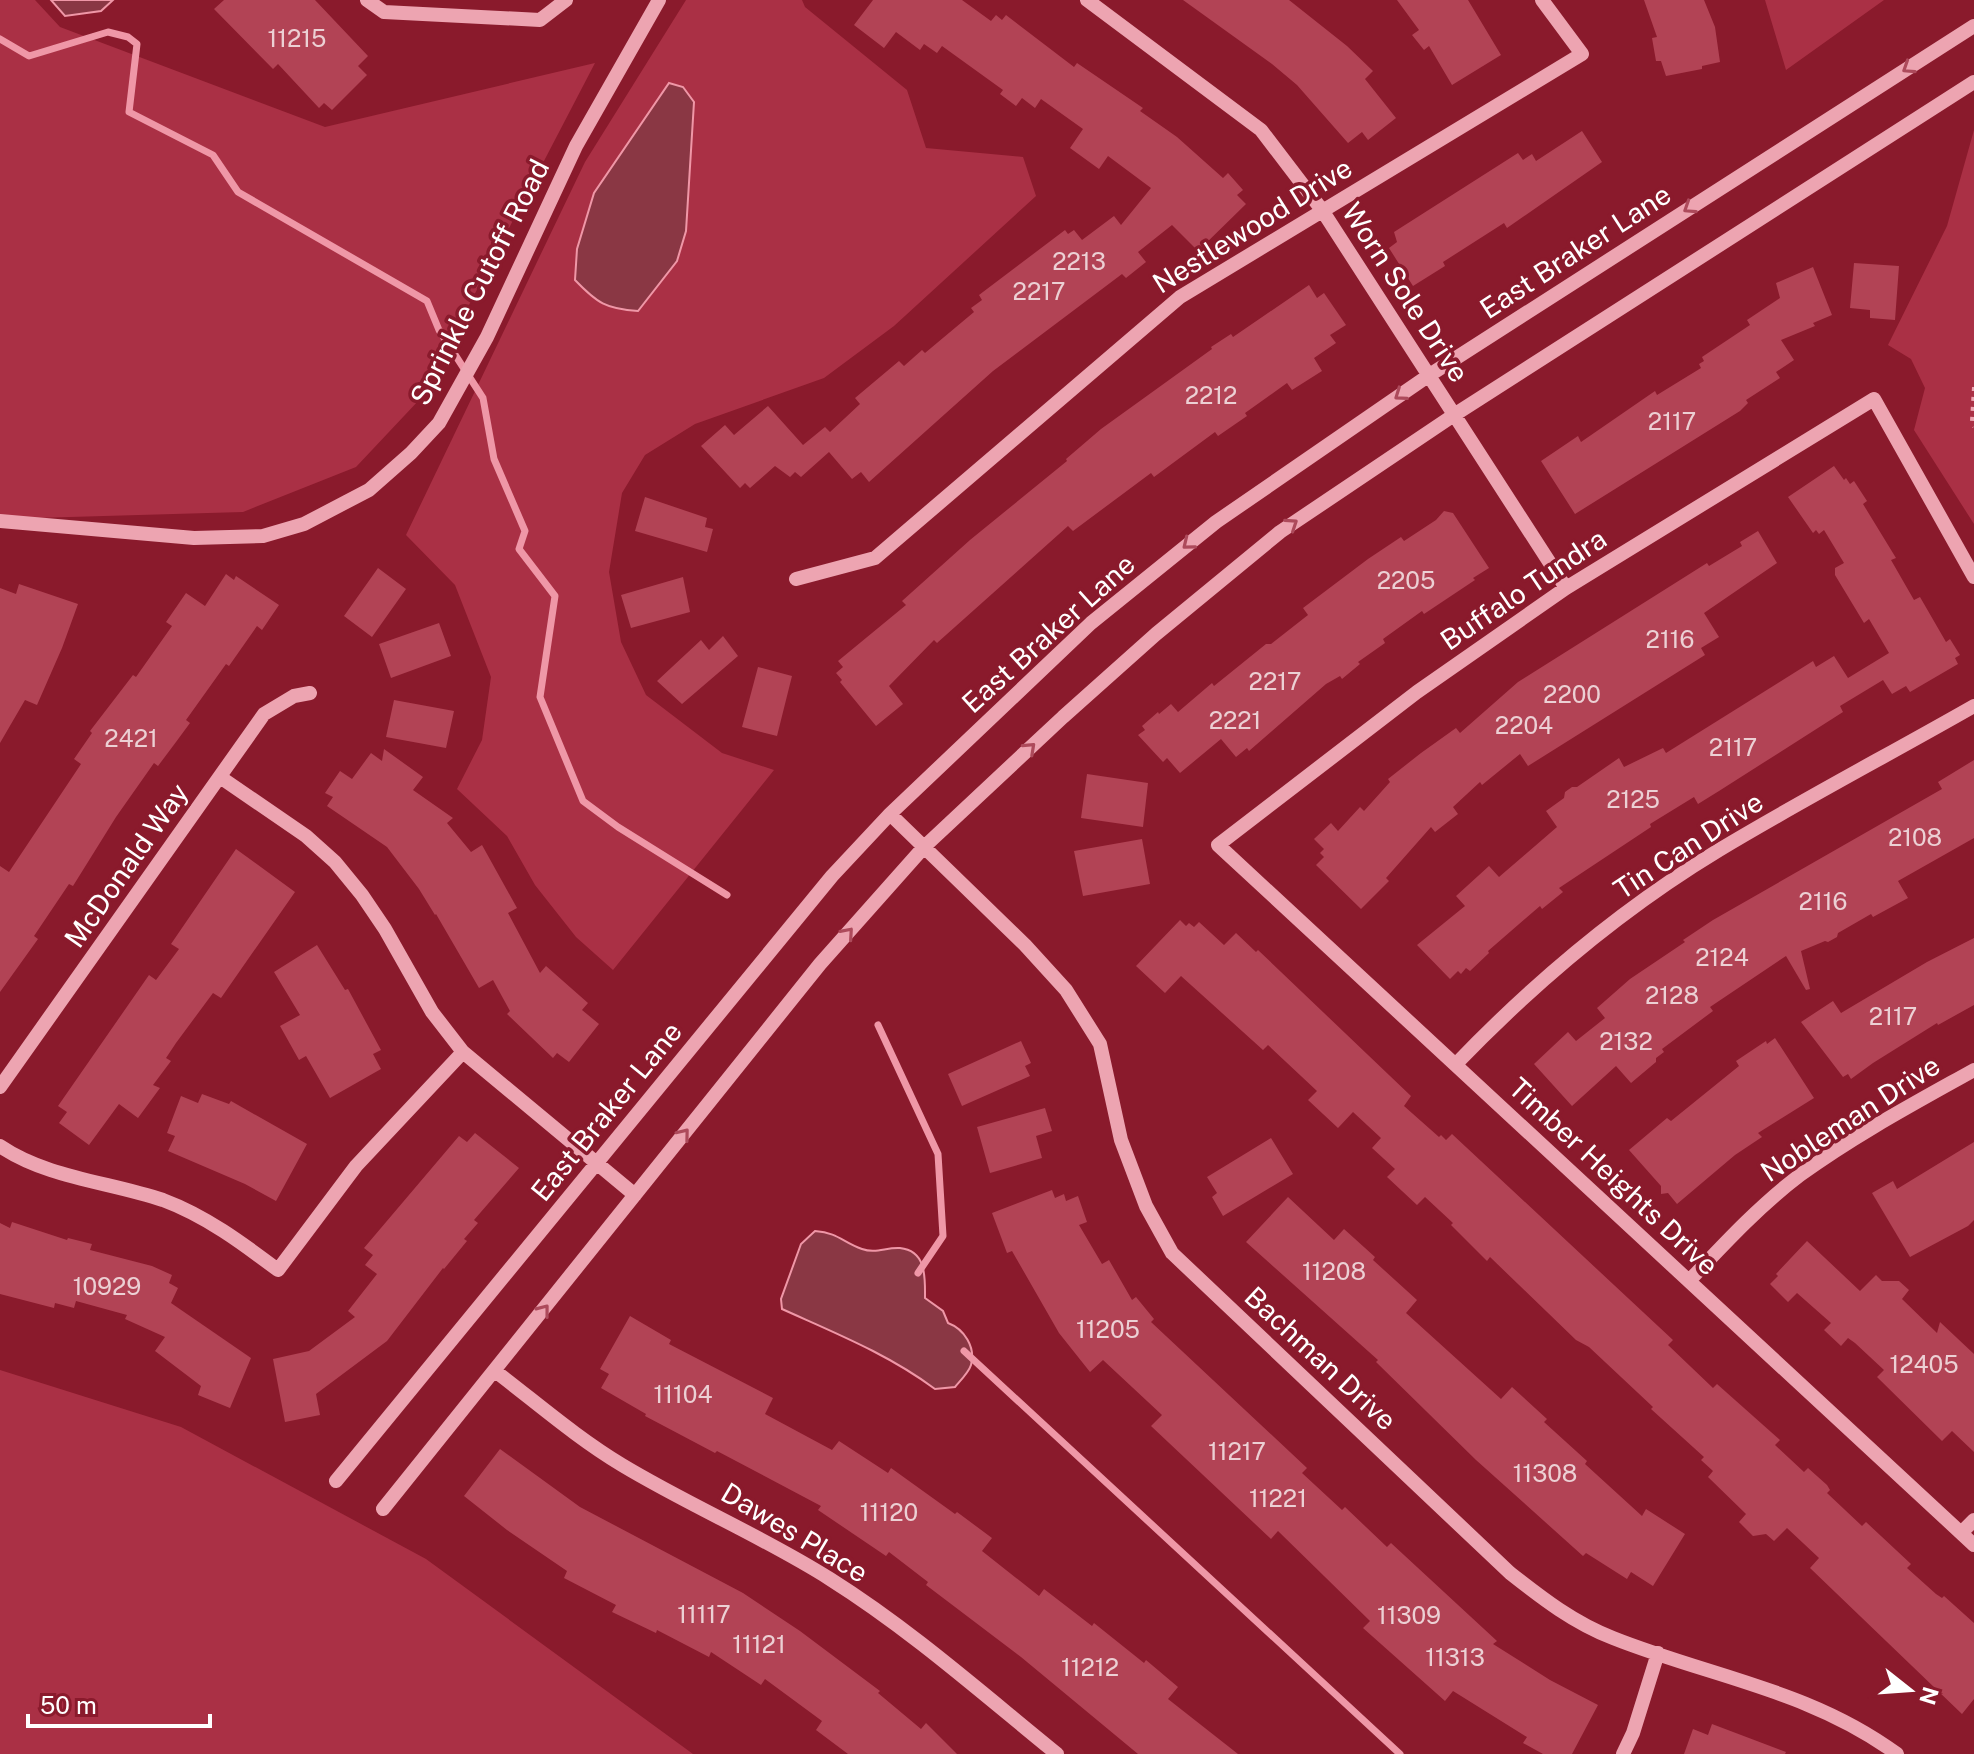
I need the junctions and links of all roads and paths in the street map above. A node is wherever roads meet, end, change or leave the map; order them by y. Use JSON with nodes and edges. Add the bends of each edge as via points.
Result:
{"nodes":[{"id":1,"x":367,"y":0,"type":"edge"},
{"id":2,"x":566,"y":0,"type":"edge"},
{"id":3,"x":659,"y":0,"type":"edge"},
{"id":4,"x":1087,"y":0,"type":"edge"},
{"id":5,"x":1542,"y":0,"type":"edge"},
{"id":6,"x":1974,"y":26,"type":"edge"},
{"id":7,"x":1974,"y":82,"type":"edge"},
{"id":8,"x":1322,"y":210,"type":"junction"},
{"id":9,"x":1428,"y":376,"type":"junction"},
{"id":10,"x":1974,"y":387,"type":"edge"},
{"id":11,"x":1454,"y":415,"type":"junction"},
{"id":12,"x":1974,"y":427,"type":"edge"},
{"id":13,"x":0,"y":521,"type":"edge"},
{"id":14,"x":1974,"y":577,"type":"edge"},
{"id":15,"x":796,"y":579,"type":"dead end"},
{"id":16,"x":1566,"y":588,"type":"junction"},
{"id":17,"x":310,"y":693,"type":"dead end"},
{"id":18,"x":1974,"y":706,"type":"edge"},
{"id":19,"x":220,"y":777,"type":"junction"},
{"id":20,"x":890,"y":814,"type":"junction"},
{"id":21,"x":1218,"y":845,"type":"joint"},
{"id":22,"x":924,"y":847,"type":"junction"},
{"id":23,"x":463,"y":1052,"type":"junction"},
{"id":24,"x":1456,"y":1064,"type":"junction"},
{"id":25,"x":1974,"y":1070,"type":"edge"},
{"id":26,"x":0,"y":1087,"type":"edge"},
{"id":27,"x":0,"y":1146,"type":"edge"},
{"id":28,"x":598,"y":1165,"type":"junction"},
{"id":29,"x":635,"y":1195,"type":"junction"},
{"id":30,"x":1689,"y":1281,"type":"junction"},
{"id":31,"x":495,"y":1371,"type":"junction"},
{"id":32,"x":336,"y":1481,"type":"dead end"},
{"id":33,"x":383,"y":1509,"type":"dead end"},
{"id":34,"x":1974,"y":1520,"type":"edge"},
{"id":35,"x":1961,"y":1533,"type":"junction"},
{"id":36,"x":1974,"y":1545,"type":"edge"},
{"id":37,"x":1658,"y":1653,"type":"junction"},
{"id":38,"x":1057,"y":1754,"type":"edge"},
{"id":39,"x":1623,"y":1754,"type":"edge"},
{"id":40,"x":1897,"y":1754,"type":"edge"}],
"edges":[{"from":1,"to":2,"type":"street","via":[[384,12],[540,20]]},
{"from":3,"to":13,"type":"street","name":"Sprinkle Cutoff Road","via":[[576,146],[487,337],[439,423],[369,490],[304,524],[263,536],[194,538]]},
{"from":4,"to":8,"type":"street","name":"Worn Sole Drive","via":[[1261,130]]},
{"from":5,"to":8,"type":"street","name":"Nestlewood Drive","via":[[1582,54]]},
{"from":6,"to":9,"type":"street","name":"East Braker Lane","one_way":true},
{"from":7,"to":11,"type":"street"},
{"from":8,"to":9,"type":"street","name":"Worn Sole Drive"},
{"from":8,"to":15,"type":"street","name":"Nestlewood Drive","via":[[1180,297],[875,558]]},
{"from":9,"to":11,"type":"street","name":"Worn Sole Drive"},
{"from":9,"to":20,"type":"street","name":"East Braker Lane","one_way":true,"via":[[1204,531],[1091,623]]},
{"from":10,"to":12,"type":"path"},
{"from":11,"to":16,"type":"street","name":"Worn Sole Drive"},
{"from":22,"to":11,"type":"street","one_way":true,"via":[[1145,644],[1269,541]]},
{"from":14,"to":16,"type":"street","name":"Buffalo Tundra","via":[[1874,399]]},
{"from":16,"to":21,"type":"street","name":"Buffalo Tundra","via":[[1417,692]]},
{"from":17,"to":19,"type":"street","name":"McDonald Way","via":[[264,714]]},
{"from":18,"to":24,"type":"street","name":"Tin Can Drive","via":[[1718,850],[1511,1007]]},
{"from":19,"to":23,"type":"street","via":[[335,862],[377,917],[432,1012]]},
{"from":19,"to":26,"type":"street","name":"McDonald Way"},
{"from":20,"to":22,"type":"street","name":"Bachman Drive"},
{"from":20,"to":28,"type":"street","name":"East Braker Lane","via":[[683,1055]]},
{"from":21,"to":24,"type":"street","name":"Timber Heights Drive"},
{"from":29,"to":22,"type":"street","one_way":true,"via":[[820,964]]},
{"from":22,"to":37,"type":"street","name":"Bachman Drive","via":[[1066,990],[1100,1044],[1121,1140],[1146,1206],[1172,1253],[1510,1573],[1558,1611]]},
{"from":23,"to":27,"type":"street","via":[[356,1166],[278,1270],[189,1211],[38,1165]]},
{"from":23,"to":28,"type":"street"},
{"from":24,"to":30,"type":"street","name":"Timber Heights Drive"},
{"from":25,"to":30,"type":"street","name":"Nobleman Drive","via":[[1800,1176],[1742,1225]]},
{"from":28,"to":29,"type":"street"},
{"from":28,"to":32,"type":"street","name":"East Braker Lane"},
{"from":31,"to":29,"type":"street","one_way":true},
{"from":30,"to":35,"type":"street","name":"Timber Heights Drive"},
{"from":31,"to":33,"type":"street"},
{"from":31,"to":38,"type":"street","name":"Dawes Place","via":[[623,1465],[831,1579]]},
{"from":34,"to":35,"type":"street"},
{"from":35,"to":36,"type":"street","name":"Timber Heights Drive"},
{"from":37,"to":39,"type":"street"},
{"from":37,"to":40,"type":"street","name":"Bachman Drive","via":[[1809,1703]]}]}
